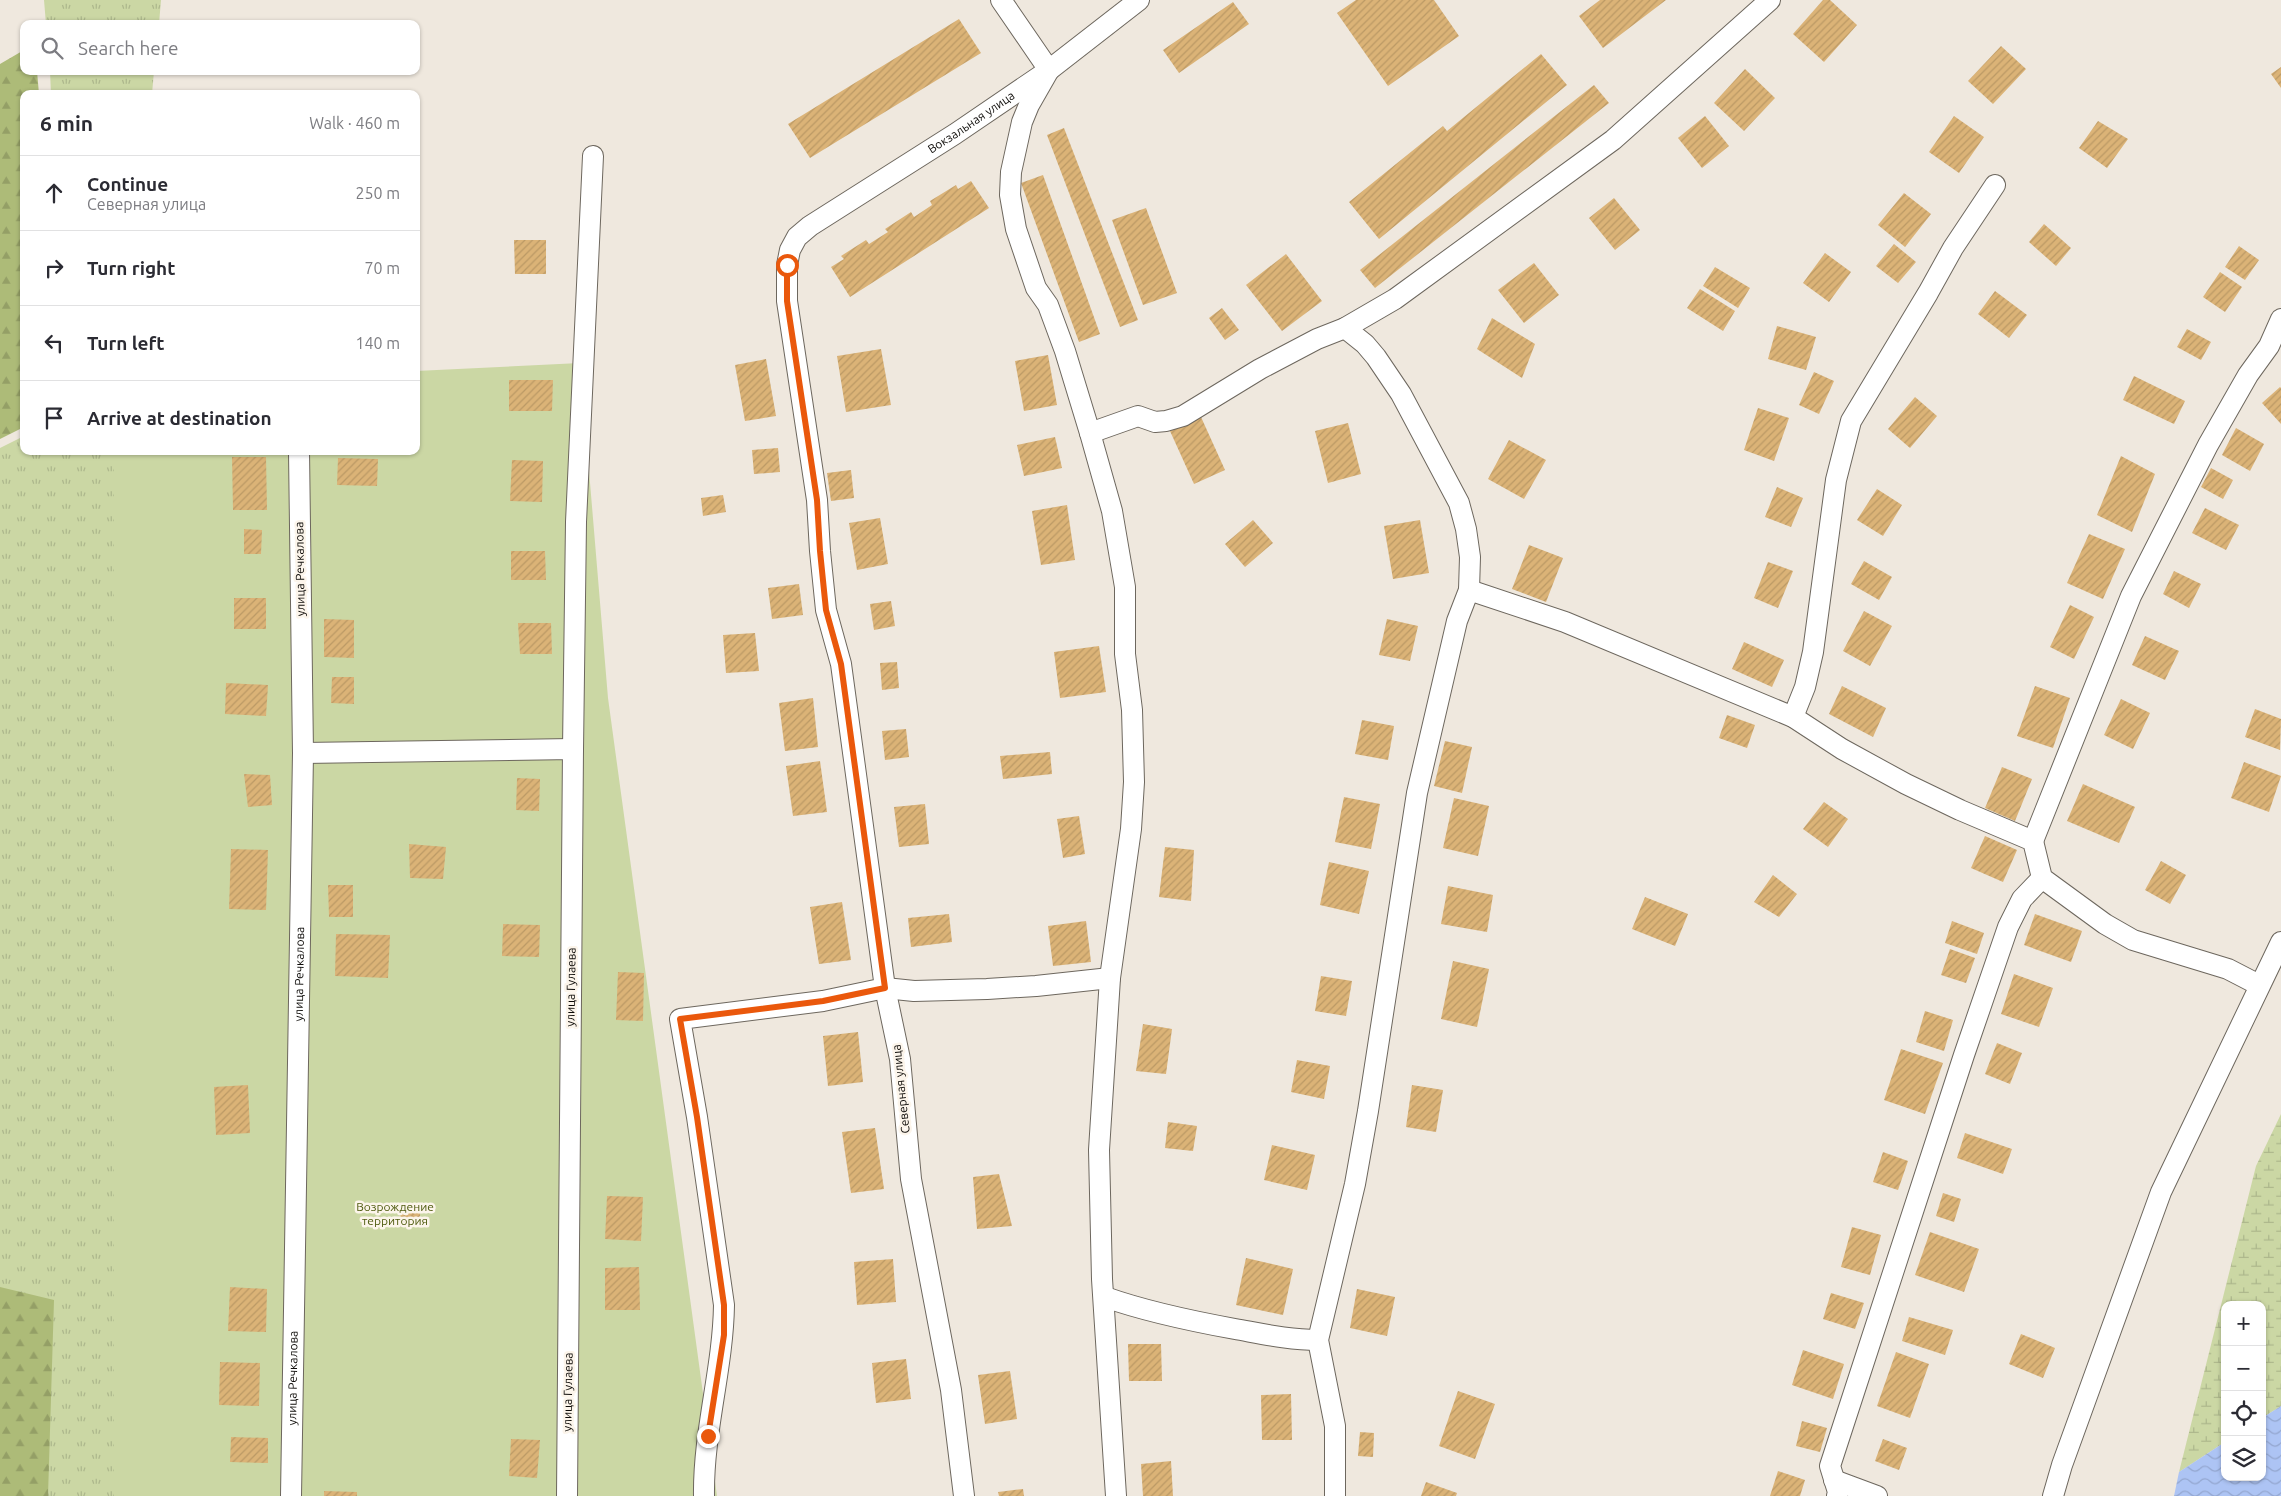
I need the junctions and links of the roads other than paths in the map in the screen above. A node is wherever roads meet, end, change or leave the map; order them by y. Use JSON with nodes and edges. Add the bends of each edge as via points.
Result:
{"nodes":[{"id":1,"x":1001,"y":0,"type":"edge"},
{"id":2,"x":1139,"y":0,"type":"edge"},
{"id":3,"x":1770,"y":0,"type":"edge"},
{"id":4,"x":1049,"y":70,"type":"junction"},
{"id":5,"x":593,"y":156,"type":"dead end"},
{"id":6,"x":1995,"y":186,"type":"dead end"},
{"id":7,"x":797,"y":237,"type":"joint"},
{"id":8,"x":2281,"y":320,"type":"edge"},
{"id":9,"x":1345,"y":328,"type":"junction"},
{"id":10,"x":1090,"y":433,"type":"junction"},
{"id":11,"x":299,"y":455,"type":"edge"},
{"id":12,"x":1469,"y":590,"type":"junction"},
{"id":13,"x":1793,"y":717,"type":"junction"},
{"id":14,"x":574,"y":750,"type":"junction"},
{"id":15,"x":303,"y":753,"type":"junction"},
{"id":16,"x":2033,"y":840,"type":"junction"},
{"id":17,"x":2042,"y":878,"type":"junction"},
{"id":18,"x":2281,"y":942,"type":"edge"},
{"id":19,"x":1110,"y":978,"type":"junction"},
{"id":20,"x":2258,"y":985,"type":"junction"},
{"id":21,"x":885,"y":988,"type":"junction"},
{"id":22,"x":1105,"y":1297,"type":"junction"},
{"id":23,"x":1318,"y":1340,"type":"junction"},
{"id":24,"x":1836,"y":1488,"type":"edge"},
{"id":25,"x":291,"y":1496,"type":"edge"},
{"id":26,"x":566,"y":1496,"type":"edge"},
{"id":27,"x":704,"y":1496,"type":"edge"},
{"id":28,"x":964,"y":1496,"type":"edge"},
{"id":29,"x":1116,"y":1496,"type":"edge"},
{"id":30,"x":1335,"y":1496,"type":"edge"},
{"id":31,"x":1877,"y":1496,"type":"edge"},
{"id":32,"x":2053,"y":1496,"type":"edge"}],
"edges":[{"from":1,"to":4,"type":"street"},
{"from":2,"to":4,"type":"street","name":"Вокзальная улица"},
{"from":3,"to":9,"type":"street","via":[[1612,140],[1395,298]]},
{"from":4,"to":7,"type":"street","name":"Вокзальная улица"},
{"from":4,"to":10,"type":"street","via":[[1022,122],[1011,172],[1010,195],[1016,229],[1036,288],[1048,305],[1065,351]]},
{"from":5,"to":14,"type":"street","name":"улица Гулаева","via":[[576,522]]},
{"from":6,"to":13,"type":"street","via":[[1953,248],[1851,421],[1834,490],[1813,652],[1805,687]]},
{"from":7,"to":21,"type":"street","name":"Северная улица","via":[[787,265],[787,301],[817,500],[826,610],[841,664]]},
{"from":8,"to":16,"type":"street","via":[[2270,346],[2248,375],[2208,445],[2131,596]]},
{"from":9,"to":10,"type":"street","via":[[1276,360],[1183,416],[1155,422],[1138,416]]},
{"from":9,"to":12,"type":"street","via":[[1376,357],[1400,394],[1459,504],[1470,557]]},
{"from":10,"to":19,"type":"street","via":[[1112,510],[1125,587],[1125,654],[1132,710],[1134,782],[1131,829]]},
{"from":11,"to":15,"type":"street","name":"улица Речкалова"},
{"from":12,"to":13,"type":"street","via":[[1565,622]]},
{"from":12,"to":23,"type":"street","via":[[1457,621],[1417,793],[1367,1120]]},
{"from":13,"to":16,"type":"street","via":[[1842,749],[1906,784]]},
{"from":14,"to":15,"type":"street"},
{"from":14,"to":26,"type":"street","name":"улица Гулаева"},
{"from":15,"to":25,"type":"street","name":"улица Речкалова"},
{"from":16,"to":17,"type":"street"},
{"from":17,"to":20,"type":"street","via":[[2105,924],[2133,940],[2228,969]]},
{"from":17,"to":24,"type":"street","via":[[2022,899],[2008,927],[1967,1046],[1830,1466]]},
{"from":18,"to":20,"type":"street"},
{"from":19,"to":21,"type":"street","via":[[988,989],[914,991]]},
{"from":19,"to":22,"type":"street","via":[[1099,1150]]},
{"from":20,"to":32,"type":"street","via":[[2161,1192]]},
{"from":21,"to":27,"type":"street","via":[[823,1001],[680,1019],[724,1305],[724,1335],[708,1436]]},
{"from":21,"to":28,"type":"street","name":"Северная улица","via":[[900,1059],[911,1179],[951,1390]]},
{"from":22,"to":23,"type":"street","via":[[1133,1307],[1215,1326],[1293,1340]]},
{"from":22,"to":29,"type":"street"},
{"from":23,"to":30,"type":"street","via":[[1335,1426]]},
{"from":24,"to":31,"type":"street"}]}
